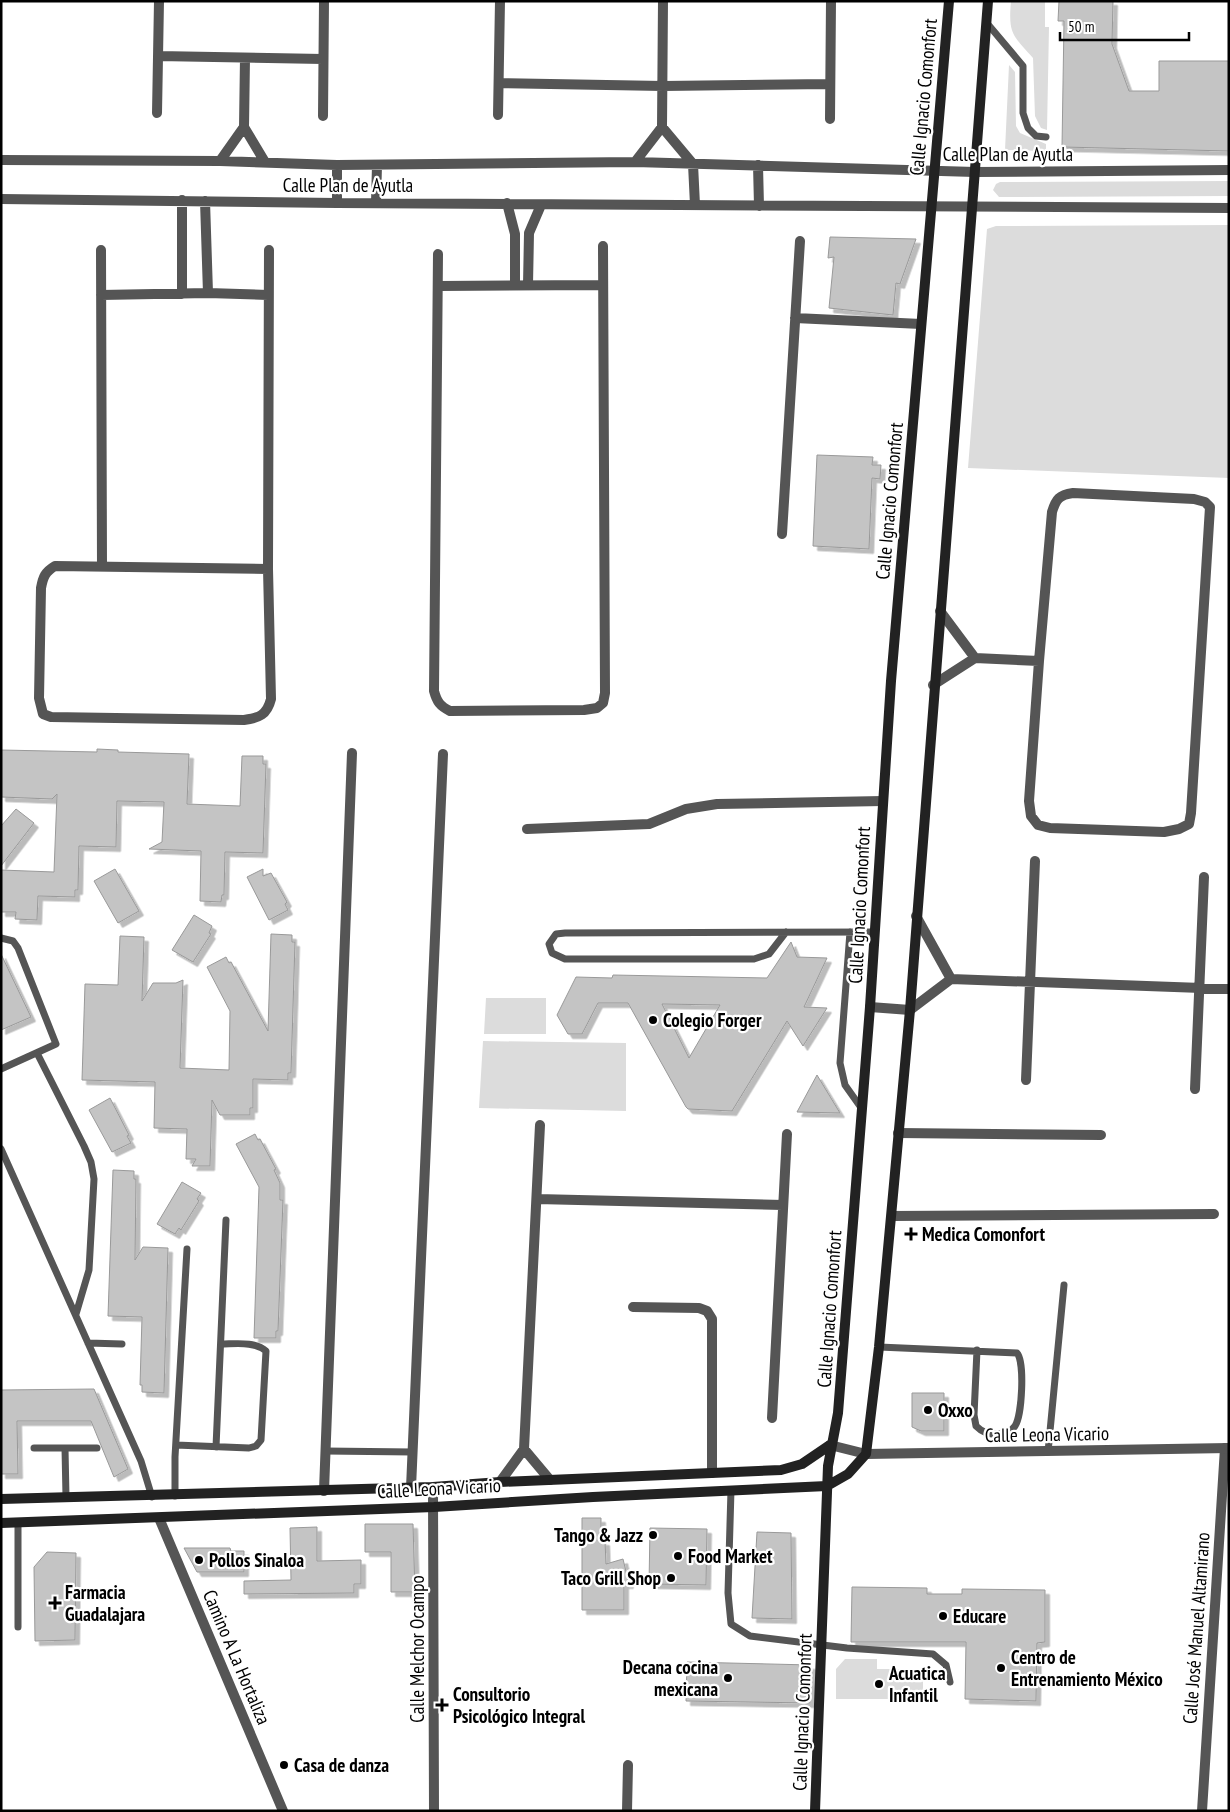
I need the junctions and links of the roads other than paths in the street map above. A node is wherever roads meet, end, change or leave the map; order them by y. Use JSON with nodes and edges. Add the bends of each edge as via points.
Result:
{"nodes":[{"id":1,"x":159,"y":1,"type":"edge"},
{"id":2,"x":324,"y":1,"type":"edge"},
{"id":3,"x":500,"y":1,"type":"edge"},
{"id":4,"x":663,"y":1,"type":"edge"},
{"id":5,"x":831,"y":1,"type":"edge"},
{"id":6,"x":949,"y":1,"type":"edge"},
{"id":7,"x":988,"y":1,"type":"edge"},
{"id":8,"x":986,"y":21,"type":"junction"},
{"id":9,"x":158,"y":56,"type":"junction"},
{"id":10,"x":245,"y":58,"type":"junction"},
{"id":11,"x":323,"y":59,"type":"junction"},
{"id":12,"x":499,"y":83,"type":"junction"},
{"id":13,"x":830,"y":84,"type":"junction"},
{"id":14,"x":663,"y":86,"type":"junction"},
{"id":15,"x":157,"y":113,"type":"dead end"},
{"id":16,"x":498,"y":115,"type":"dead end"},
{"id":17,"x":322,"y":116,"type":"dead end"},
{"id":18,"x":830,"y":118,"type":"dead end"},
{"id":19,"x":244,"y":127,"type":"junction"},
{"id":20,"x":662,"y":127,"type":"junction"},
{"id":21,"x":1046,"y":137,"type":"dead end"},
{"id":22,"x":1,"y":160,"type":"edge"},
{"id":23,"x":220,"y":161,"type":"junction"},
{"id":24,"x":265,"y":162,"type":"junction"},
{"id":25,"x":635,"y":162,"type":"junction"},
{"id":26,"x":693,"y":164,"type":"junction"},
{"id":27,"x":337,"y":165,"type":"junction"},
{"id":28,"x":377,"y":165,"type":"junction"},
{"id":29,"x":758,"y":165,"type":"junction"},
{"id":30,"x":1229,"y":170,"type":"edge"},
{"id":31,"x":934,"y":171,"type":"junction"},
{"id":32,"x":974,"y":172,"type":"junction"},
{"id":33,"x":1,"y":199,"type":"edge"},
{"id":34,"x":182,"y":200,"type":"junction"},
{"id":35,"x":206,"y":201,"type":"junction"},
{"id":36,"x":337,"y":203,"type":"junction"},
{"id":37,"x":376,"y":203,"type":"junction"},
{"id":38,"x":507,"y":203,"type":"junction"},
{"id":39,"x":541,"y":204,"type":"junction"},
{"id":40,"x":695,"y":205,"type":"junction"},
{"id":41,"x":759,"y":206,"type":"junction"},
{"id":42,"x":932,"y":207,"type":"junction"},
{"id":43,"x":973,"y":207,"type":"junction"},
{"id":44,"x":1229,"y":208,"type":"edge"},
{"id":45,"x":529,"y":233,"type":"junction"},
{"id":46,"x":515,"y":234,"type":"junction"},
{"id":47,"x":800,"y":241,"type":"dead end"},
{"id":48,"x":603,"y":246,"type":"dead end"},
{"id":49,"x":101,"y":250,"type":"dead end"},
{"id":50,"x":269,"y":250,"type":"dead end"},
{"id":51,"x":438,"y":254,"type":"dead end"},
{"id":52,"x":515,"y":285,"type":"junction"},
{"id":53,"x":528,"y":285,"type":"junction"},
{"id":54,"x":602,"y":285,"type":"junction"},
{"id":55,"x":439,"y":286,"type":"junction"},
{"id":56,"x":208,"y":293,"type":"junction"},
{"id":57,"x":182,"y":294,"type":"junction"},
{"id":58,"x":268,"y":294,"type":"junction"},
{"id":59,"x":101,"y":295,"type":"junction"},
{"id":60,"x":796,"y":318,"type":"junction"},
{"id":61,"x":921,"y":324,"type":"junction"},
{"id":62,"x":782,"y":534,"type":"dead end"},
{"id":63,"x":102,"y":566,"type":"junction"},
{"id":64,"x":268,"y":569,"type":"junction"},
{"id":65,"x":940,"y":611,"type":"junction"},
{"id":66,"x":974,"y":658,"type":"junction"},
{"id":67,"x":1039,"y":661,"type":"junction"},
{"id":68,"x":933,"y":685,"type":"junction"},
{"id":69,"x":352,"y":753,"type":"dead end"},
{"id":70,"x":443,"y":754,"type":"dead end"},
{"id":71,"x":883,"y":801,"type":"junction"},
{"id":72,"x":527,"y":829,"type":"dead end"},
{"id":73,"x":1035,"y":861,"type":"dead end"},
{"id":74,"x":1204,"y":876,"type":"dead end"},
{"id":75,"x":916,"y":916,"type":"junction"},
{"id":76,"x":786,"y":932,"type":"junction"},
{"id":77,"x":850,"y":932,"type":"junction"},
{"id":78,"x":875,"y":932,"type":"junction"},
{"id":79,"x":1,"y":938,"type":"edge"},
{"id":80,"x":951,"y":979,"type":"junction"},
{"id":81,"x":1030,"y":982,"type":"junction"},
{"id":82,"x":1199,"y":988,"type":"junction"},
{"id":83,"x":1229,"y":989,"type":"edge"},
{"id":84,"x":870,"y":1007,"type":"junction"},
{"id":85,"x":910,"y":1010,"type":"junction"},
{"id":86,"x":37,"y":1053,"type":"junction"},
{"id":87,"x":1,"y":1069,"type":"edge"},
{"id":88,"x":1026,"y":1080,"type":"dead end"},
{"id":89,"x":1195,"y":1090,"type":"dead end"},
{"id":90,"x":862,"y":1109,"type":"junction"},
{"id":91,"x":540,"y":1125,"type":"dead end"},
{"id":92,"x":898,"y":1133,"type":"junction"},
{"id":93,"x":787,"y":1134,"type":"dead end"},
{"id":94,"x":1101,"y":1135,"type":"dead end"},
{"id":95,"x":1,"y":1149,"type":"edge"},
{"id":96,"x":537,"y":1198,"type":"junction"},
{"id":97,"x":783,"y":1205,"type":"junction"},
{"id":98,"x":1214,"y":1214,"type":"dead end"},
{"id":99,"x":892,"y":1216,"type":"junction"},
{"id":100,"x":226,"y":1220,"type":"dead end"},
{"id":101,"x":186,"y":1249,"type":"dead end"},
{"id":102,"x":1064,"y":1285,"type":"dead end"},
{"id":103,"x":633,"y":1307,"type":"dead end"},
{"id":104,"x":76,"y":1314,"type":"junction"},
{"id":105,"x":88,"y":1343,"type":"junction"},
{"id":106,"x":122,"y":1344,"type":"dead end"},
{"id":107,"x":221,"y":1344,"type":"junction"},
{"id":108,"x":879,"y":1347,"type":"junction"},
{"id":109,"x":977,"y":1350,"type":"junction"},
{"id":110,"x":772,"y":1418,"type":"dead end"},
{"id":111,"x":176,"y":1445,"type":"junction"},
{"id":112,"x":830,"y":1445,"type":"junction"},
{"id":113,"x":216,"y":1447,"type":"junction"},
{"id":114,"x":34,"y":1448,"type":"dead end"},
{"id":115,"x":65,"y":1448,"type":"junction"},
{"id":116,"x":97,"y":1448,"type":"dead end"},
{"id":117,"x":1227,"y":1448,"type":"edge"},
{"id":118,"x":524,"y":1449,"type":"junction"},
{"id":119,"x":325,"y":1450,"type":"junction"},
{"id":120,"x":413,"y":1452,"type":"junction"},
{"id":121,"x":1048,"y":1452,"type":"junction"},
{"id":122,"x":866,"y":1454,"type":"junction"},
{"id":123,"x":712,"y":1473,"type":"junction"},
{"id":124,"x":594,"y":1479,"type":"junction"},
{"id":125,"x":550,"y":1480,"type":"junction"},
{"id":126,"x":500,"y":1482,"type":"junction"},
{"id":127,"x":827,"y":1486,"type":"junction"},
{"id":128,"x":433,"y":1487,"type":"junction"},
{"id":129,"x":411,"y":1488,"type":"junction"},
{"id":130,"x":731,"y":1490,"type":"junction"},
{"id":131,"x":324,"y":1491,"type":"junction"},
{"id":132,"x":176,"y":1496,"type":"junction"},
{"id":133,"x":66,"y":1497,"type":"junction"},
{"id":134,"x":152,"y":1497,"type":"junction"},
{"id":135,"x":594,"y":1497,"type":"junction"},
{"id":136,"x":1,"y":1499,"type":"edge"},
{"id":137,"x":434,"y":1507,"type":"junction"},
{"id":138,"x":159,"y":1518,"type":"junction"},
{"id":139,"x":1,"y":1522,"type":"edge"},
{"id":140,"x":18,"y":1522,"type":"junction"},
{"id":141,"x":18,"y":1627,"type":"dead end"},
{"id":142,"x":822,"y":1645,"type":"junction"},
{"id":143,"x":950,"y":1682,"type":"dead end"},
{"id":144,"x":628,"y":1765,"type":"dead end"},
{"id":145,"x":283,"y":1811,"type":"edge"},
{"id":146,"x":434,"y":1811,"type":"edge"},
{"id":147,"x":627,"y":1811,"type":"edge"},
{"id":148,"x":815,"y":1811,"type":"edge"},
{"id":149,"x":1202,"y":1811,"type":"edge"}],
"edges":[{"from":1,"to":9,"type":"street"},
{"from":2,"to":11,"type":"street"},
{"from":3,"to":12,"type":"street"},
{"from":4,"to":14,"type":"street"},
{"from":5,"to":13,"type":"street"},
{"from":6,"to":31,"type":"main road","name":"Calle Ignacio Comonfort"},
{"from":7,"to":8,"type":"main road"},
{"from":8,"to":21,"type":"lane","via":[[1023,66],[1024,113],[1028,128],[1036,136]]},
{"from":8,"to":32,"type":"main road"},
{"from":9,"to":10,"type":"street"},
{"from":9,"to":15,"type":"street"},
{"from":10,"to":11,"type":"street"},
{"from":10,"to":19,"type":"street"},
{"from":11,"to":17,"type":"street"},
{"from":12,"to":14,"type":"street"},
{"from":12,"to":16,"type":"street"},
{"from":13,"to":14,"type":"street"},
{"from":13,"to":18,"type":"street"},
{"from":14,"to":20,"type":"street"},
{"from":19,"to":23,"type":"street"},
{"from":19,"to":24,"type":"street"},
{"from":20,"to":25,"type":"street"},
{"from":20,"to":26,"type":"street"},
{"from":22,"to":23,"type":"street","name":"Calle Plan de Ayutla"},
{"from":23,"to":24,"type":"street","name":"Calle Plan de Ayutla"},
{"from":24,"to":27,"type":"street","name":"Calle Plan de Ayutla"},
{"from":25,"to":26,"type":"street","name":"Calle Plan de Ayutla"},
{"from":25,"to":28,"type":"street","name":"Calle Plan de Ayutla"},
{"from":26,"to":29,"type":"street","name":"Calle Plan de Ayutla"},
{"from":26,"to":40,"type":"street"},
{"from":27,"to":28,"type":"street","name":"Calle Plan de Ayutla"},
{"from":27,"to":36,"type":"street","name":"Calle Plan de Ayutla"},
{"from":28,"to":37,"type":"street","name":"Calle Plan de Ayutla"},
{"from":29,"to":31,"type":"street","name":"Calle Plan de Ayutla"},
{"from":29,"to":41,"type":"street"},
{"from":30,"to":32,"type":"street","name":"Calle Plan de Ayutla"},
{"from":31,"to":32,"type":"street","name":"Calle Plan de Ayutla"},
{"from":31,"to":42,"type":"main road","name":"Calle Ignacio Comonfort"},
{"from":32,"to":43,"type":"main road"},
{"from":33,"to":34,"type":"street","name":"Calle Plan de Ayutla"},
{"from":34,"to":35,"type":"street","name":"Calle Plan de Ayutla"},
{"from":34,"to":57,"type":"street"},
{"from":35,"to":36,"type":"street","name":"Calle Plan de Ayutla"},
{"from":35,"to":56,"type":"street"},
{"from":36,"to":37,"type":"street","name":"Calle Plan de Ayutla"},
{"from":37,"to":38,"type":"street","name":"Calle Plan de Ayutla"},
{"from":38,"to":39,"type":"street","name":"Calle Plan de Ayutla"},
{"from":38,"to":46,"type":"street"},
{"from":39,"to":40,"type":"street","name":"Calle Plan de Ayutla"},
{"from":39,"to":45,"type":"street"},
{"from":40,"to":41,"type":"street","name":"Calle Plan de Ayutla"},
{"from":41,"to":42,"type":"street","name":"Calle Plan de Ayutla"},
{"from":42,"to":43,"type":"street","name":"Calle Plan de Ayutla"},
{"from":42,"to":61,"type":"main road","name":"Calle Ignacio Comonfort"},
{"from":43,"to":44,"type":"street","name":"Calle Plan de Ayutla"},
{"from":43,"to":65,"type":"main road"},
{"from":45,"to":46,"type":"street"},
{"from":45,"to":53,"type":"street"},
{"from":46,"to":52,"type":"street"},
{"from":47,"to":60,"type":"street"},
{"from":48,"to":54,"type":"street"},
{"from":49,"to":59,"type":"street"},
{"from":50,"to":58,"type":"street"},
{"from":51,"to":55,"type":"street"},
{"from":52,"to":53,"type":"street"},
{"from":52,"to":55,"type":"street"},
{"from":53,"to":54,"type":"street"},
{"from":54,"to":55,"type":"street","via":[[603,703],[597,708],[584,710],[460,711],[441,707],[434,691]]},
{"from":56,"to":57,"type":"street"},
{"from":56,"to":58,"type":"street"},
{"from":57,"to":59,"type":"street"},
{"from":58,"to":64,"type":"street"},
{"from":59,"to":63,"type":"street"},
{"from":60,"to":61,"type":"street"},
{"from":60,"to":62,"type":"street"},
{"from":61,"to":71,"type":"main road","name":"Calle Ignacio Comonfort"},
{"from":63,"to":64,"type":"street"},
{"from":63,"to":64,"type":"street","via":[[55,566],[44,577],[39,698],[43,714],[51,717],[259,718],[268,710],[272,699]]},
{"from":65,"to":66,"type":"street"},
{"from":65,"to":68,"type":"main road"},
{"from":66,"to":67,"type":"street"},
{"from":66,"to":68,"type":"street"},
{"from":67,"to":67,"type":"street","via":[[1052,512],[1061,495],[1194,499],[1210,507],[1189,824],[1164,832],[1038,825],[1031,816],[1029,801]]},
{"from":68,"to":75,"type":"main road"},
{"from":69,"to":119,"type":"street"},
{"from":70,"to":120,"type":"street"},
{"from":71,"to":72,"type":"street","via":[[708,805],[686,809],[649,824]]},
{"from":71,"to":78,"type":"main road","name":"Calle Ignacio Comonfort"},
{"from":73,"to":81,"type":"street"},
{"from":74,"to":82,"type":"street"},
{"from":75,"to":80,"type":"street"},
{"from":75,"to":85,"type":"main road"},
{"from":76,"to":76,"type":"lane","via":[[565,933],[556,934],[549,944],[552,953],[565,958],[754,959],[769,954]]},
{"from":76,"to":77,"type":"lane"},
{"from":77,"to":78,"type":"lane"},
{"from":77,"to":90,"type":"lane","via":[[841,1068],[845,1085]]},
{"from":78,"to":84,"type":"main road","name":"Calle Ignacio Comonfort"},
{"from":79,"to":86,"type":"lane","via":[[13,941],[18,948],[56,1044]]},
{"from":80,"to":81,"type":"street"},
{"from":80,"to":85,"type":"street"},
{"from":81,"to":82,"type":"street"},
{"from":81,"to":88,"type":"street"},
{"from":82,"to":83,"type":"street"},
{"from":82,"to":89,"type":"street"},
{"from":84,"to":85,"type":"street"},
{"from":84,"to":90,"type":"main road","name":"Calle Ignacio Comonfort"},
{"from":85,"to":92,"type":"main road"},
{"from":86,"to":87,"type":"lane"},
{"from":86,"to":104,"type":"lane","via":[[84,1146],[94,1180],[89,1270]]},
{"from":90,"to":112,"type":"main road","name":"Calle Ignacio Comonfort","via":[[838,1413]]},
{"from":91,"to":96,"type":"street"},
{"from":92,"to":94,"type":"street"},
{"from":92,"to":99,"type":"main road"},
{"from":93,"to":97,"type":"street"},
{"from":95,"to":104,"type":"lane"},
{"from":96,"to":97,"type":"street"},
{"from":96,"to":118,"type":"street"},
{"from":97,"to":110,"type":"street"},
{"from":98,"to":99,"type":"street"},
{"from":99,"to":108,"type":"main road"},
{"from":100,"to":107,"type":"lane"},
{"from":101,"to":111,"type":"lane"},
{"from":102,"to":121,"type":"lane"},
{"from":103,"to":123,"type":"street","via":[[700,1308],[707,1311],[712,1319]]},
{"from":104,"to":105,"type":"lane"},
{"from":105,"to":106,"type":"lane"},
{"from":105,"to":134,"type":"lane","via":[[141,1461]]},
{"from":107,"to":113,"type":"lane"},
{"from":107,"to":113,"type":"lane","via":[[252,1344],[266,1351],[263,1431],[256,1446]]},
{"from":108,"to":109,"type":"lane"},
{"from":108,"to":122,"type":"main road"},
{"from":109,"to":109,"type":"lane","via":[[976,1426],[987,1434],[1006,1434],[1013,1429],[1019,1414],[1021,1357],[1012,1352]]},
{"from":111,"to":113,"type":"lane"},
{"from":111,"to":132,"type":"lane"},
{"from":112,"to":122,"type":"street","name":"Calle Leona Vicario"},
{"from":112,"to":123,"type":"main road","name":"Calle Leona Vicario","via":[[802,1464],[781,1470]]},
{"from":112,"to":127,"type":"main road","name":"Calle Ignacio Comonfort"},
{"from":114,"to":115,"type":"lane"},
{"from":115,"to":116,"type":"lane"},
{"from":115,"to":133,"type":"lane"},
{"from":117,"to":121,"type":"street","name":"Calle Leona Vicario"},
{"from":117,"to":149,"type":"street","name":"Calle José Manuel Altamirano"},
{"from":118,"to":125,"type":"street"},
{"from":118,"to":126,"type":"street"},
{"from":119,"to":120,"type":"lane"},
{"from":119,"to":131,"type":"street"},
{"from":120,"to":129,"type":"street"},
{"from":121,"to":122,"type":"street","name":"Calle Leona Vicario"},
{"from":122,"to":127,"type":"main road","name":"Calle Leona Vicario","via":[[848,1474]]},
{"from":123,"to":124,"type":"main road","name":"Calle Leona Vicario"},
{"from":124,"to":125,"type":"main road","name":"Calle Leona Vicario"},
{"from":124,"to":135,"type":"main road"},
{"from":125,"to":126,"type":"main road","name":"Calle Leona Vicario"},
{"from":126,"to":128,"type":"main road","name":"Calle Leona Vicario"},
{"from":127,"to":130,"type":"main road","name":"Calle Leona Vicario"},
{"from":127,"to":142,"type":"main road","name":"Calle Ignacio Comonfort"},
{"from":128,"to":129,"type":"main road","name":"Calle Leona Vicario"},
{"from":128,"to":137,"type":"street","name":"Calle Melchor Ocampo"},
{"from":129,"to":131,"type":"main road","name":"Calle Leona Vicario"},
{"from":130,"to":135,"type":"main road","name":"Calle Leona Vicario"},
{"from":130,"to":142,"type":"lane","via":[[728,1593],[731,1624],[750,1636]]},
{"from":131,"to":132,"type":"main road","name":"Calle Leona Vicario"},
{"from":132,"to":134,"type":"main road","name":"Calle Leona Vicario"},
{"from":133,"to":134,"type":"main road","name":"Calle Leona Vicario"},
{"from":133,"to":136,"type":"main road","name":"Calle Leona Vicario"},
{"from":135,"to":137,"type":"main road","name":"Calle Leona Vicario"},
{"from":137,"to":138,"type":"main road","name":"Calle Leona Vicario"},
{"from":137,"to":146,"type":"street","name":"Calle Melchor Ocampo"},
{"from":138,"to":140,"type":"main road","name":"Calle Leona Vicario"},
{"from":138,"to":145,"type":"street","name":"Camino A La Hortaliza"},
{"from":139,"to":140,"type":"main road","name":"Calle Leona Vicario"},
{"from":140,"to":141,"type":"lane"},
{"from":142,"to":143,"type":"lane","via":[[933,1654],[946,1665]]},
{"from":142,"to":148,"type":"main road","name":"Calle Ignacio Comonfort"},
{"from":144,"to":147,"type":"street"}]}
